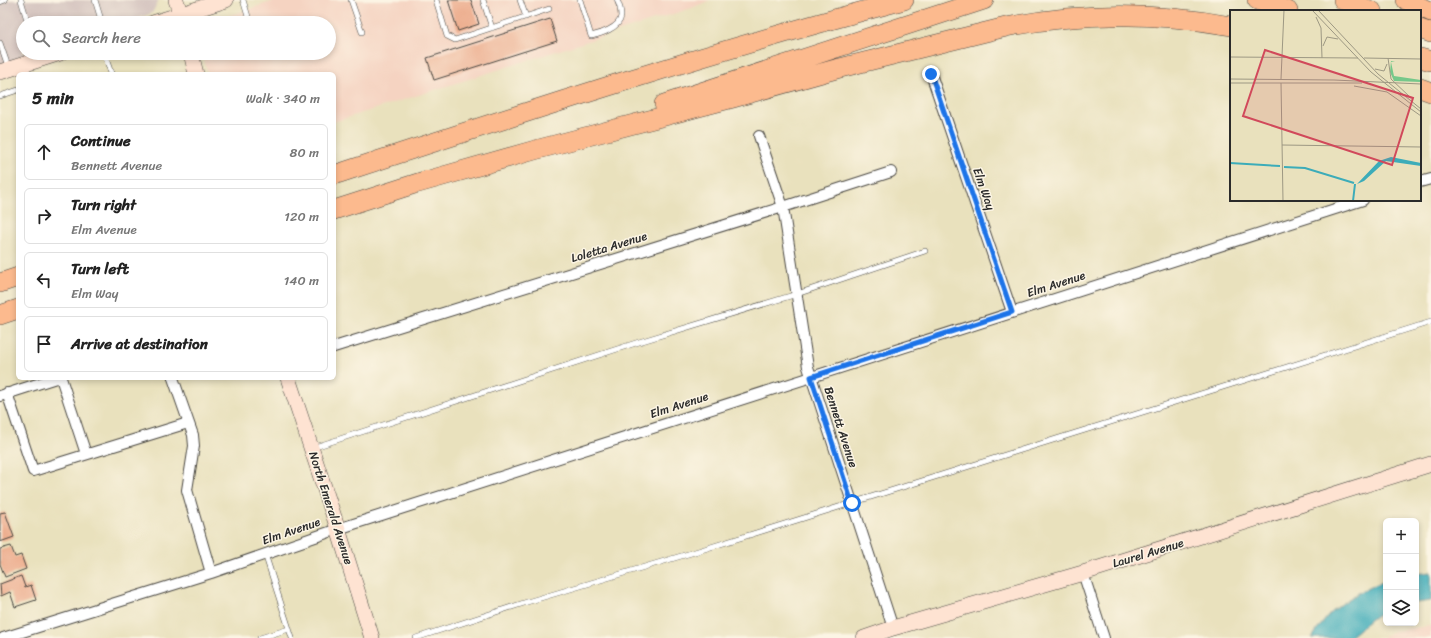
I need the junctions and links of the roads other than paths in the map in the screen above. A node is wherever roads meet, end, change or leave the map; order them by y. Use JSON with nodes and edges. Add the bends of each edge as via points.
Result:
{"nodes":[{"id":1,"x":5,"y":0,"type":"edge"},
{"id":2,"x":21,"y":0,"type":"edge"},
{"id":3,"x":95,"y":0,"type":"edge"},
{"id":4,"x":226,"y":0,"type":"edge"},
{"id":5,"x":243,"y":0,"type":"edge"},
{"id":6,"x":352,"y":0,"type":"edge"},
{"id":7,"x":436,"y":0,"type":"edge"},
{"id":8,"x":483,"y":0,"type":"edge"},
{"id":9,"x":520,"y":0,"type":"edge"},
{"id":10,"x":580,"y":0,"type":"edge"},
{"id":11,"x":617,"y":0,"type":"edge"},
{"id":12,"x":904,"y":0,"type":"edge"},
{"id":13,"x":1257,"y":0,"type":"edge"},
{"id":14,"x":1343,"y":0,"type":"edge"},
{"id":15,"x":1406,"y":0,"type":"edge"},
{"id":16,"x":982,"y":1,"type":"edge"},
{"id":17,"x":0,"y":2,"type":"edge"},
{"id":18,"x":549,"y":9,"type":"dead end"},
{"id":19,"x":1285,"y":10,"type":"edge"},
{"id":20,"x":1369,"y":10,"type":"edge"},
{"id":21,"x":180,"y":12,"type":"edge"},
{"id":22,"x":1431,"y":12,"type":"edge"},
{"id":23,"x":26,"y":16,"type":"edge"},
{"id":24,"x":100,"y":16,"type":"edge"},
{"id":25,"x":170,"y":16,"type":"edge"},
{"id":26,"x":248,"y":16,"type":"edge"},
{"id":27,"x":526,"y":17,"type":"junction"},
{"id":28,"x":1230,"y":26,"type":"edge"},
{"id":29,"x":492,"y":28,"type":"junction"},
{"id":30,"x":1421,"y":29,"type":"edge"},
{"id":31,"x":362,"y":32,"type":"dead end"},
{"id":32,"x":1431,"y":33,"type":"edge"},
{"id":33,"x":0,"y":43,"type":"edge"},
{"id":34,"x":1421,"y":58,"type":"edge"},
{"id":35,"x":106,"y":60,"type":"edge"},
{"id":36,"x":193,"y":60,"type":"edge"},
{"id":37,"x":33,"y":61,"type":"edge"},
{"id":38,"x":1431,"y":62,"type":"edge"},
{"id":39,"x":5,"y":71,"type":"edge"},
{"id":40,"x":111,"y":72,"type":"edge"},
{"id":41,"x":196,"y":72,"type":"edge"},
{"id":42,"x":931,"y":74,"type":"dead end"},
{"id":43,"x":1421,"y":88,"type":"edge"},
{"id":44,"x":16,"y":91,"type":"edge"},
{"id":45,"x":1431,"y":92,"type":"edge"},
{"id":46,"x":0,"y":96,"type":"edge"},
{"id":47,"x":759,"y":136,"type":"dead end"},
{"id":48,"x":891,"y":172,"type":"dead end"},
{"id":49,"x":336,"y":174,"type":"edge"},
{"id":50,"x":1431,"y":178,"type":"edge"},
{"id":51,"x":1421,"y":182,"type":"edge"},
{"id":52,"x":415,"y":184,"type":"junction"},
{"id":53,"x":1360,"y":201,"type":"edge"},
{"id":54,"x":783,"y":207,"type":"junction"},
{"id":55,"x":336,"y":209,"type":"edge"},
{"id":56,"x":926,"y":251,"type":"dead end"},
{"id":57,"x":16,"y":278,"type":"edge"},
{"id":58,"x":0,"y":283,"type":"edge"},
{"id":59,"x":797,"y":294,"type":"junction"},
{"id":60,"x":16,"y":310,"type":"edge"},
{"id":61,"x":1012,"y":312,"type":"junction"},
{"id":62,"x":0,"y":315,"type":"edge"},
{"id":63,"x":1431,"y":322,"type":"edge"},
{"id":64,"x":336,"y":346,"type":"edge"},
{"id":65,"x":811,"y":377,"type":"junction"},
{"id":66,"x":50,"y":380,"type":"edge"},
{"id":67,"x":62,"y":380,"type":"edge"},
{"id":68,"x":174,"y":380,"type":"edge"},
{"id":69,"x":289,"y":380,"type":"edge"},
{"id":70,"x":4,"y":395,"type":"edge"},
{"id":71,"x":188,"y":423,"type":"junction"},
{"id":72,"x":311,"y":448,"type":"junction"},
{"id":73,"x":86,"y":454,"type":"junction"},
{"id":74,"x":1431,"y":464,"type":"edge"},
{"id":75,"x":852,"y":503,"type":"junction"},
{"id":76,"x":338,"y":529,"type":"junction"},
{"id":77,"x":265,"y":554,"type":"junction"},
{"id":78,"x":1083,"y":572,"type":"junction"},
{"id":79,"x":211,"y":573,"type":"junction"},
{"id":80,"x":893,"y":628,"type":"junction"},
{"id":81,"x":289,"y":629,"type":"junction"},
{"id":82,"x":3,"y":638,"type":"edge"},
{"id":83,"x":260,"y":638,"type":"edge"},
{"id":84,"x":292,"y":638,"type":"edge"},
{"id":85,"x":372,"y":638,"type":"edge"},
{"id":86,"x":416,"y":638,"type":"edge"},
{"id":87,"x":864,"y":638,"type":"edge"},
{"id":88,"x":1104,"y":638,"type":"edge"}],
"edges":[{"from":1,"to":17,"type":"lane"},
{"from":2,"to":23,"type":"lane"},
{"from":3,"to":24,"type":"lane"},
{"from":4,"to":21,"type":"street"},
{"from":5,"to":26,"type":"lane"},
{"from":6,"to":31,"type":"lane"},
{"from":7,"to":29,"type":"lane","via":[[447,36],[455,40]]},
{"from":8,"to":29,"type":"lane"},
{"from":9,"to":27,"type":"lane"},
{"from":10,"to":11,"type":"lane","via":[[591,36],[607,31],[618,22],[621,16]]},
{"from":12,"to":49,"type":"highway","via":[[684,62]]},
{"from":13,"to":19,"type":"highway"},
{"from":14,"to":20,"type":"highway"},
{"from":15,"to":22,"type":"highway"},
{"from":16,"to":52,"type":"highway"},
{"from":18,"to":27,"type":"lane"},
{"from":21,"to":25,"type":"street"},
{"from":27,"to":29,"type":"lane"},
{"from":28,"to":52,"type":"highway","via":[[1183,18],[1129,15],[1078,16],[1018,24],[836,69]]},
{"from":30,"to":32,"type":"highway"},
{"from":33,"to":39,"type":"lane"},
{"from":34,"to":38,"type":"highway"},
{"from":35,"to":40,"type":"lane"},
{"from":36,"to":41,"type":"street"},
{"from":37,"to":39,"type":"street"},
{"from":42,"to":61,"type":"street","name":"Elm Way"},
{"from":43,"to":45,"type":"highway"},
{"from":44,"to":46,"type":"lane"},
{"from":47,"to":54,"type":"street","name":"Bennett Avenue"},
{"from":48,"to":54,"type":"street","name":"Loletta Avenue"},
{"from":50,"to":51,"type":"street"},
{"from":52,"to":55,"type":"highway"},
{"from":53,"to":61,"type":"street","name":"Elm Avenue"},
{"from":54,"to":59,"type":"street","name":"Bennett Avenue"},
{"from":54,"to":64,"type":"street","name":"Loletta Avenue"},
{"from":56,"to":59,"type":"lane"},
{"from":57,"to":58,"type":"highway"},
{"from":59,"to":65,"type":"street","name":"Bennett Avenue","via":[[805,356]]},
{"from":59,"to":72,"type":"lane"},
{"from":60,"to":62,"type":"highway"},
{"from":61,"to":65,"type":"street","name":"Elm Avenue"},
{"from":63,"to":75,"type":"lane"},
{"from":65,"to":75,"type":"street","name":"Bennett Avenue"},
{"from":65,"to":76,"type":"street","name":"Elm Avenue"},
{"from":66,"to":70,"type":"street"},
{"from":67,"to":73,"type":"street"},
{"from":68,"to":71,"type":"street"},
{"from":69,"to":72,"type":"street","name":"North Emerald Avenue"},
{"from":70,"to":73,"type":"street","via":[[33,471]]},
{"from":71,"to":73,"type":"street"},
{"from":71,"to":79,"type":"street","via":[[194,446],[187,490]]},
{"from":72,"to":76,"type":"street","name":"North Emerald Avenue"},
{"from":74,"to":78,"type":"street","name":"Laurel Avenue"},
{"from":75,"to":80,"type":"street","name":"Bennett Avenue"},
{"from":75,"to":86,"type":"lane"},
{"from":76,"to":77,"type":"street","name":"Elm Avenue"},
{"from":76,"to":85,"type":"street","name":"North Emerald Avenue"},
{"from":77,"to":79,"type":"street","name":"Elm Avenue"},
{"from":77,"to":81,"type":"lane"},
{"from":78,"to":80,"type":"street","name":"Laurel Avenue"},
{"from":78,"to":88,"type":"street"},
{"from":79,"to":82,"type":"street","name":"Elm Avenue"},
{"from":80,"to":87,"type":"street","name":"Laurel Avenue"},
{"from":81,"to":83,"type":"lane"},
{"from":81,"to":84,"type":"lane"}]}
